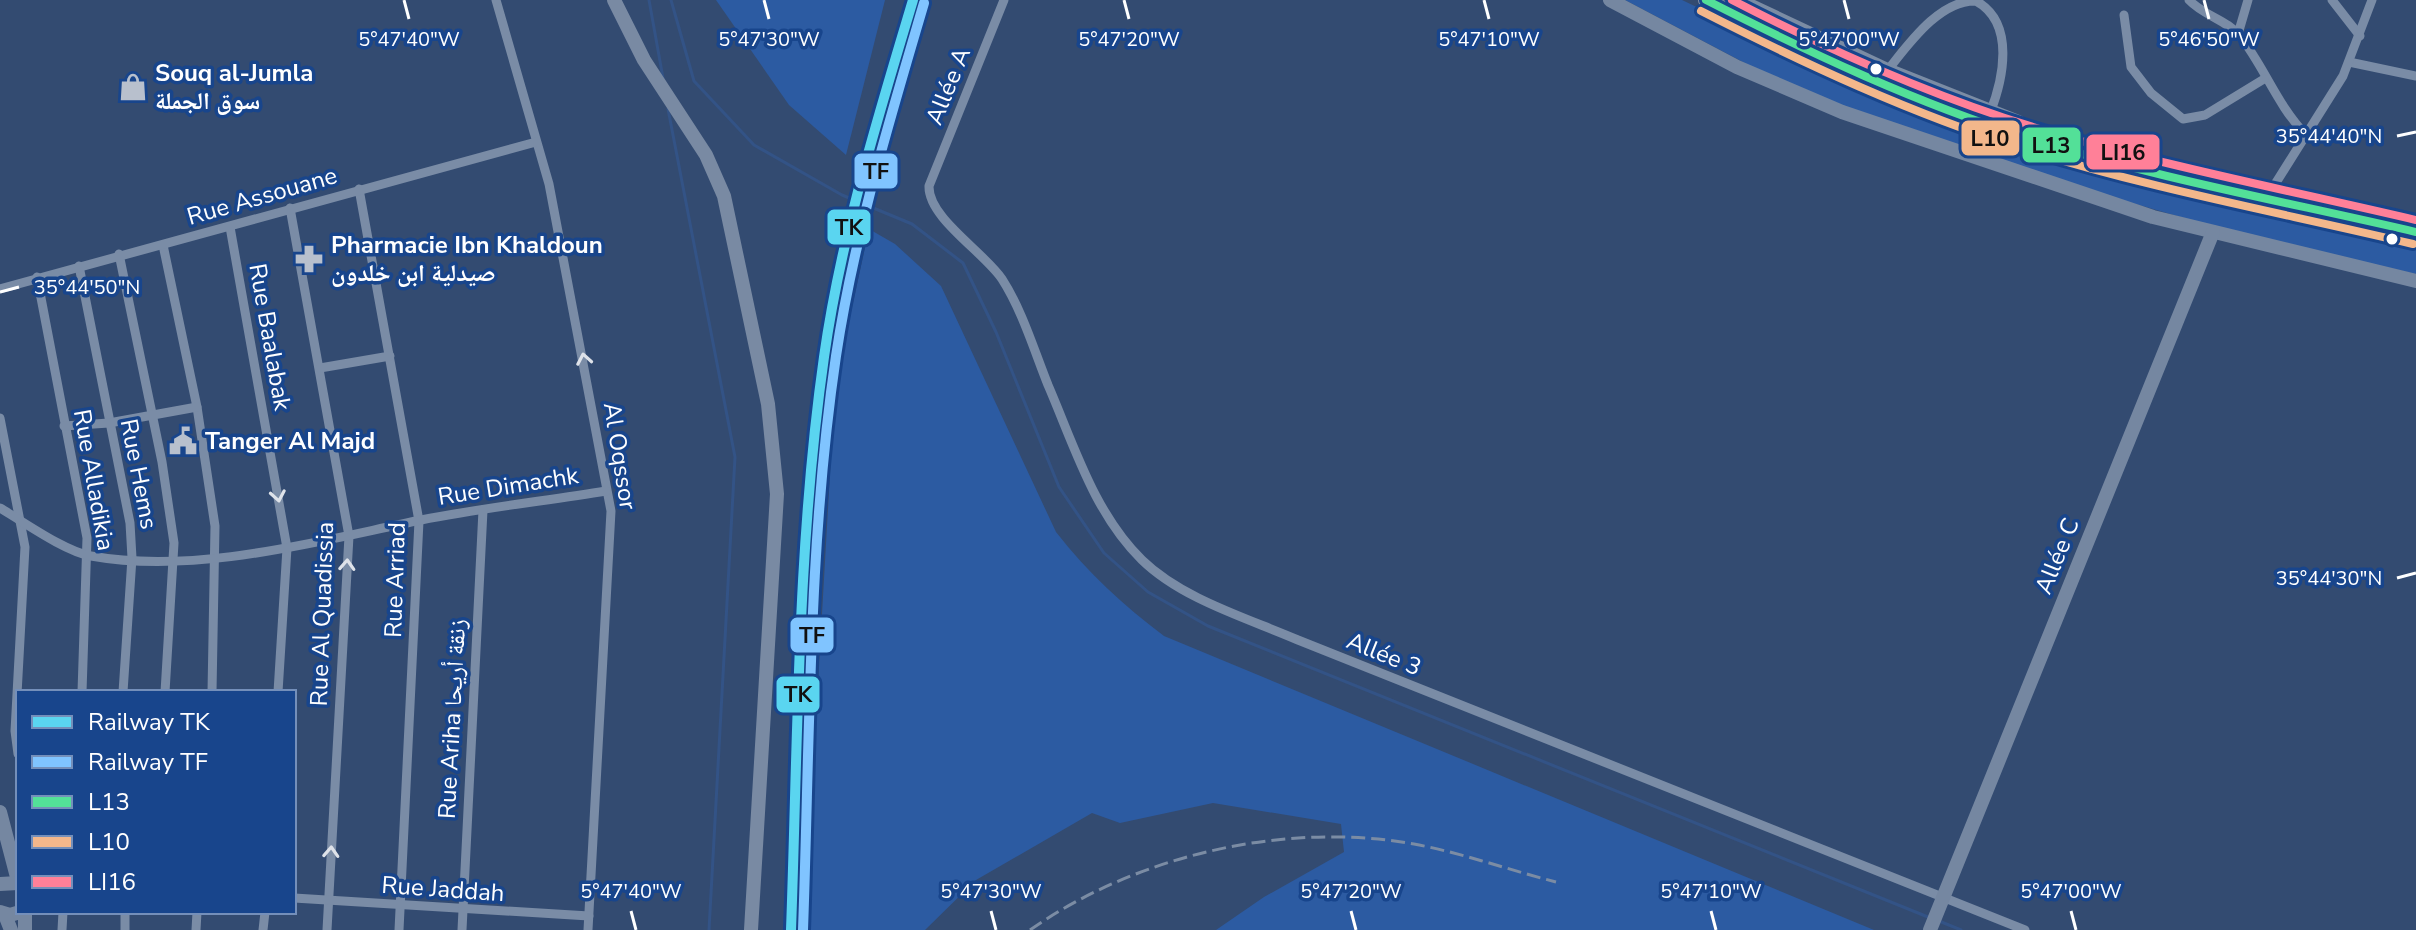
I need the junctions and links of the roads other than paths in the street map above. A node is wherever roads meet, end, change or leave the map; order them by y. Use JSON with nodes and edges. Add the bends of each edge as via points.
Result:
{"nodes":[{"id":1,"x":496,"y":0,"type":"edge"},
{"id":2,"x":614,"y":0,"type":"edge"},
{"id":3,"x":1004,"y":0,"type":"edge"},
{"id":4,"x":1610,"y":0,"type":"edge"},
{"id":5,"x":1706,"y":0,"type":"edge"},
{"id":6,"x":1736,"y":0,"type":"edge"},
{"id":7,"x":2189,"y":0,"type":"edge"},
{"id":8,"x":2248,"y":0,"type":"edge"},
{"id":9,"x":2332,"y":0,"type":"edge"},
{"id":10,"x":2372,"y":0,"type":"edge"},
{"id":11,"x":1986,"y":3,"type":"edge"},
{"id":12,"x":2124,"y":15,"type":"dead end"},
{"id":13,"x":2238,"y":34,"type":"junction"},
{"id":14,"x":2360,"y":36,"type":"junction"},
{"id":15,"x":2349,"y":62,"type":"junction"},
{"id":16,"x":1887,"y":71,"type":"junction"},
{"id":17,"x":2416,"y":76,"type":"edge"},
{"id":18,"x":2264,"y":79,"type":"junction"},
{"id":19,"x":1990,"y":113,"type":"junction"},
{"id":20,"x":2306,"y":135,"type":"junction"},
{"id":21,"x":536,"y":142,"type":"junction"},
{"id":22,"x":929,"y":186,"type":"joint"},
{"id":23,"x":359,"y":189,"type":"junction"},
{"id":24,"x":2272,"y":189,"type":"junction"},
{"id":25,"x":290,"y":208,"type":"junction"},
{"id":26,"x":2416,"y":221,"type":"edge"},
{"id":27,"x":230,"y":227,"type":"junction"},
{"id":28,"x":2213,"y":232,"type":"junction"},
{"id":29,"x":2416,"y":232,"type":"edge"},
{"id":30,"x":163,"y":245,"type":"junction"},
{"id":31,"x":119,"y":254,"type":"junction"},
{"id":32,"x":79,"y":266,"type":"junction"},
{"id":33,"x":37,"y":277,"type":"junction"},
{"id":34,"x":2416,"y":281,"type":"edge"},
{"id":35,"x":0,"y":289,"type":"edge"},
{"id":36,"x":390,"y":356,"type":"junction"},
{"id":37,"x":320,"y":368,"type":"junction"},
{"id":38,"x":197,"y":407,"type":"junction"},
{"id":39,"x":153,"y":415,"type":"junction"},
{"id":40,"x":0,"y":418,"type":"edge"},
{"id":41,"x":109,"y":423,"type":"junction"},
{"id":42,"x":64,"y":426,"type":"junction"},
{"id":43,"x":606,"y":491,"type":"junction"},
{"id":44,"x":0,"y":508,"type":"edge"},
{"id":45,"x":483,"y":510,"type":"junction"},
{"id":46,"x":18,"y":518,"type":"junction"},
{"id":47,"x":419,"y":521,"type":"junction"},
{"id":48,"x":349,"y":536,"type":"junction"},
{"id":49,"x":287,"y":548,"type":"junction"},
{"id":50,"x":88,"y":555,"type":"junction"},
{"id":51,"x":132,"y":558,"type":"junction"},
{"id":52,"x":216,"y":558,"type":"junction"},
{"id":53,"x":175,"y":559,"type":"junction"},
{"id":54,"x":17,"y":690,"type":"edge"},
{"id":55,"x":82,"y":690,"type":"edge"},
{"id":56,"x":123,"y":690,"type":"edge"},
{"id":57,"x":165,"y":690,"type":"edge"},
{"id":58,"x":212,"y":690,"type":"edge"},
{"id":59,"x":278,"y":690,"type":"edge"},
{"id":60,"x":16,"y":714,"type":"edge"},
{"id":61,"x":16,"y":739,"type":"edge"},
{"id":62,"x":0,"y":812,"type":"edge"},
{"id":63,"x":16,"y":874,"type":"edge"},
{"id":64,"x":296,"y":898,"type":"edge"},
{"id":65,"x":1941,"y":900,"type":"junction"},
{"id":66,"x":328,"y":901,"type":"junction"},
{"id":67,"x":400,"y":907,"type":"junction"},
{"id":68,"x":463,"y":910,"type":"junction"},
{"id":69,"x":12,"y":913,"type":"edge"},
{"id":70,"x":589,"y":916,"type":"junction"},
{"id":71,"x":11,"y":930,"type":"edge"},
{"id":72,"x":25,"y":930,"type":"edge"},
{"id":73,"x":327,"y":930,"type":"edge"},
{"id":74,"x":399,"y":930,"type":"edge"},
{"id":75,"x":462,"y":930,"type":"edge"},
{"id":76,"x":588,"y":930,"type":"edge"},
{"id":77,"x":751,"y":930,"type":"edge"},
{"id":78,"x":1930,"y":930,"type":"edge"},
{"id":79,"x":2025,"y":930,"type":"edge"}],
"edges":[{"from":1,"to":21,"type":"street","name":"Al Oqssor"},
{"from":2,"to":77,"type":"main road","via":[[644,60],[706,155],[732,225],[776,466]]},
{"from":3,"to":22,"type":"street","name":"Allée A"},
{"from":4,"to":28,"type":"street","via":[[1737,67],[1842,112],[2153,217]]},
{"from":5,"to":29,"type":"highway","via":[[1846,68],[2026,137],[2147,171]]},
{"from":6,"to":16,"type":"highway"},
{"from":7,"to":13,"type":"street"},
{"from":8,"to":13,"type":"street"},
{"from":9,"to":14,"type":"street"},
{"from":10,"to":14,"type":"street"},
{"from":11,"to":16,"type":"street","via":[[1965,1],[1929,23]]},
{"from":11,"to":19,"type":"street","via":[[2004,63]]},
{"from":12,"to":18,"type":"street","via":[[2131,67],[2151,93],[2183,119],[2205,115]]},
{"from":13,"to":18,"type":"street"},
{"from":14,"to":15,"type":"street"},
{"from":15,"to":17,"type":"street"},
{"from":15,"to":20,"type":"street"},
{"from":16,"to":19,"type":"highway"},
{"from":18,"to":20,"type":"street"},
{"from":19,"to":24,"type":"highway","via":[[2098,147]]},
{"from":20,"to":24,"type":"street"},
{"from":21,"to":23,"type":"street","name":"Rue Assouane"},
{"from":43,"to":21,"type":"street","name":"Al Oqssor","one_way":true,"via":[[567,269]]},
{"from":22,"to":65,"type":"street","name":"Allée 3","via":[[936,210],[1003,281],[1097,498],[1144,562],[1208,601],[1298,640]]},
{"from":23,"to":25,"type":"street","name":"Rue Assouane"},
{"from":23,"to":36,"type":"street","name":"Rue Arriad"},
{"from":24,"to":26,"type":"highway"},
{"from":25,"to":27,"type":"street","name":"Rue Assouane"},
{"from":25,"to":37,"type":"street","name":"Rue Al Quadissia"},
{"from":27,"to":30,"type":"street","name":"Rue Assouane"},
{"from":27,"to":49,"type":"street","name":"Rue Baalabak","one_way":true},
{"from":28,"to":34,"type":"street"},
{"from":28,"to":65,"type":"street","name":"Allée C"},
{"from":30,"to":31,"type":"street","name":"Rue Assouane"},
{"from":30,"to":38,"type":"street"},
{"from":31,"to":32,"type":"street","name":"Rue Assouane"},
{"from":31,"to":39,"type":"street"},
{"from":32,"to":33,"type":"street","name":"Rue Assouane"},
{"from":32,"to":41,"type":"street","name":"Rue Hems"},
{"from":33,"to":35,"type":"street","name":"Rue Assouane"},
{"from":33,"to":42,"type":"street","name":"Rue Alladikia"},
{"from":36,"to":37,"type":"street"},
{"from":36,"to":47,"type":"street","name":"Rue Arriad"},
{"from":37,"to":48,"type":"street","name":"Rue Al Quadissia"},
{"from":38,"to":39,"type":"street"},
{"from":38,"to":52,"type":"street"},
{"from":39,"to":41,"type":"street"},
{"from":39,"to":53,"type":"street"},
{"from":40,"to":46,"type":"street"},
{"from":41,"to":42,"type":"street"},
{"from":41,"to":51,"type":"street","name":"Rue Hems"},
{"from":42,"to":50,"type":"street","name":"Rue Alladikia"},
{"from":43,"to":45,"type":"street","name":"Rue Dimachk"},
{"from":43,"to":70,"type":"street","name":"Al Oqssor","via":[[611,549]]},
{"from":44,"to":46,"type":"street","name":"Rue Dimachk"},
{"from":45,"to":47,"type":"street","name":"Rue Dimachk"},
{"from":45,"to":68,"type":"street","name":"Rue Ariha زنقة أريحا"},
{"from":46,"to":50,"type":"street","name":"Rue Dimachk"},
{"from":46,"to":54,"type":"street","via":[[25,562]]},
{"from":47,"to":48,"type":"street","name":"Rue Dimachk"},
{"from":47,"to":67,"type":"street","name":"Rue Arriad"},
{"from":48,"to":49,"type":"street","name":"Rue Dimachk"},
{"from":66,"to":48,"type":"street","name":"Rue Al Quadissia","one_way":true},
{"from":49,"to":52,"type":"street","name":"Rue Dimachk"},
{"from":49,"to":59,"type":"street","name":"Rue Baalabak"},
{"from":50,"to":51,"type":"street","name":"Rue Dimachk"},
{"from":50,"to":55,"type":"street","name":"Rue Alladikia"},
{"from":51,"to":53,"type":"street","name":"Rue Dimachk"},
{"from":51,"to":56,"type":"street","name":"Rue Hems"},
{"from":52,"to":53,"type":"street","name":"Rue Dimachk"},
{"from":52,"to":58,"type":"street"},
{"from":53,"to":57,"type":"street"},
{"from":60,"to":61,"type":"street"},
{"from":62,"to":63,"type":"street"},
{"from":64,"to":66,"type":"street","name":"Rue Jaddah"},
{"from":65,"to":78,"type":"street","name":"Allée C"},
{"from":65,"to":79,"type":"street","name":"Allée 3"},
{"from":66,"to":67,"type":"street","name":"Rue Jaddah"},
{"from":66,"to":73,"type":"street","name":"Rue Al Quadissia"},
{"from":67,"to":68,"type":"street","name":"Rue Jaddah"},
{"from":67,"to":74,"type":"street","name":"Rue Arriad"},
{"from":68,"to":70,"type":"street","name":"Rue Jaddah"},
{"from":68,"to":75,"type":"street","name":"Rue Ariha زنقة أريحا"},
{"from":69,"to":71,"type":"street"},
{"from":69,"to":72,"type":"street"},
{"from":70,"to":76,"type":"street","name":"Al Oqssor"}]}
